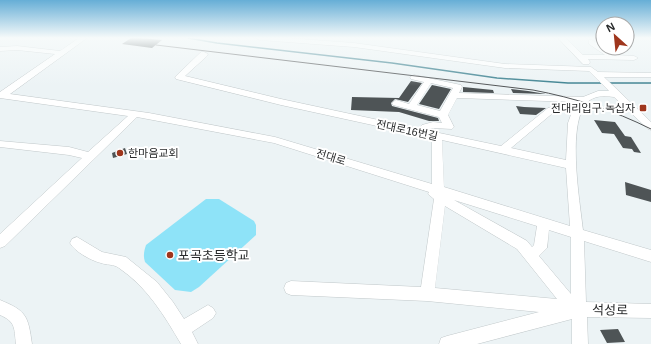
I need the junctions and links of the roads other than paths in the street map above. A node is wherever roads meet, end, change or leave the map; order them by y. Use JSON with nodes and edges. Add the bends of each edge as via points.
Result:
{"nodes":[{"id":1,"x":59,"y":54,"type":"edge"},
{"id":2,"x":204,"y":54,"type":"dead end"},
{"id":3,"x":418,"y":54,"type":"edge"},
{"id":4,"x":577,"y":54,"type":"edge"},
{"id":5,"x":607,"y":54,"type":"edge"},
{"id":6,"x":581,"y":58,"type":"junction"},
{"id":7,"x":612,"y":58,"type":"junction"},
{"id":8,"x":634,"y":58,"type":"dead end"},
{"id":9,"x":596,"y":73,"type":"junction"},
{"id":10,"x":651,"y":75,"type":"edge"},
{"id":11,"x":414,"y":77,"type":"dead end"},
{"id":12,"x":429,"y":80,"type":"junction"},
{"id":13,"x":615,"y":92,"type":"junction"},
{"id":14,"x":1,"y":95,"type":"edge"},
{"id":15,"x":454,"y":95,"type":"junction"},
{"id":16,"x":396,"y":102,"type":"dead end"},
{"id":17,"x":583,"y":103,"type":"junction"},
{"id":18,"x":412,"y":107,"type":"junction"},
{"id":19,"x":135,"y":114,"type":"junction"},
{"id":20,"x":443,"y":115,"type":"junction"},
{"id":21,"x":425,"y":127,"type":"dead end"},
{"id":22,"x":651,"y":127,"type":"edge"},
{"id":23,"x":437,"y":137,"type":"junction"},
{"id":24,"x":0,"y":144,"type":"edge"},
{"id":25,"x":503,"y":150,"type":"junction"},
{"id":26,"x":90,"y":156,"type":"junction"},
{"id":27,"x":571,"y":165,"type":"junction"},
{"id":28,"x":439,"y":194,"type":"junction"},
{"id":29,"x":544,"y":222,"type":"junction"},
{"id":30,"x":577,"y":232,"type":"junction"},
{"id":31,"x":0,"y":242,"type":"edge"},
{"id":32,"x":77,"y":243,"type":"dead end"},
{"id":33,"x":531,"y":256,"type":"junction"},
{"id":34,"x":651,"y":256,"type":"edge"},
{"id":35,"x":291,"y":288,"type":"dead end"},
{"id":36,"x":427,"y":294,"type":"junction"},
{"id":37,"x":0,"y":307,"type":"edge"},
{"id":38,"x":580,"y":309,"type":"junction"},
{"id":39,"x":651,"y":311,"type":"edge"},
{"id":40,"x":208,"y":313,"type":"dead end"},
{"id":41,"x":182,"y":329,"type":"junction"},
{"id":42,"x":24,"y":344,"type":"edge"},
{"id":43,"x":190,"y":344,"type":"edge"},
{"id":44,"x":447,"y":344,"type":"edge"},
{"id":45,"x":580,"y":344,"type":"edge"}],
"edges":[{"from":1,"to":14,"type":"street"},
{"from":2,"to":23,"type":"street","name":"전대로16번길","via":[[178,77]]},
{"from":3,"to":9,"type":"street","via":[[505,66]]},
{"from":4,"to":6,"type":"street"},
{"from":5,"to":7,"type":"street"},
{"from":6,"to":7,"type":"street"},
{"from":6,"to":9,"type":"street"},
{"from":7,"to":8,"type":"street"},
{"from":9,"to":10,"type":"street"},
{"from":9,"to":13,"type":"street"},
{"from":11,"to":12,"type":"street"},
{"from":12,"to":15,"type":"street","via":[[458,87]]},
{"from":12,"to":18,"type":"street"},
{"from":13,"to":17,"type":"street","via":[[587,98]]},
{"from":13,"to":22,"type":"street"},
{"from":14,"to":19,"type":"street","name":"전대로"},
{"from":15,"to":17,"type":"street"},
{"from":15,"to":20,"type":"street"},
{"from":16,"to":18,"type":"street"},
{"from":17,"to":25,"type":"street","via":[[551,110]]},
{"from":17,"to":27,"type":"street","via":[[576,110],[572,122]]},
{"from":18,"to":20,"type":"street"},
{"from":19,"to":26,"type":"street"},
{"from":19,"to":28,"type":"street","name":"전대로","via":[[275,140],[405,180]]},
{"from":20,"to":21,"type":"street","via":[[449,127]]},
{"from":23,"to":25,"type":"street","name":"전대로16번길"},
{"from":23,"to":28,"type":"street"},
{"from":24,"to":26,"type":"street"},
{"from":25,"to":27,"type":"street","name":"전대로16번길"},
{"from":26,"to":31,"type":"street"},
{"from":27,"to":30,"type":"street"},
{"from":28,"to":29,"type":"street"},
{"from":28,"to":33,"type":"street","via":[[522,245]]},
{"from":28,"to":36,"type":"street"},
{"from":29,"to":30,"type":"street"},
{"from":29,"to":33,"type":"street","via":[[540,248]]},
{"from":30,"to":34,"type":"street"},
{"from":30,"to":38,"type":"street"},
{"from":32,"to":41,"type":"street","via":[[99,257],[121,261],[152,287]]},
{"from":33,"to":38,"type":"street","via":[[567,300]]},
{"from":35,"to":36,"type":"street"},
{"from":36,"to":38,"type":"street"},
{"from":37,"to":42,"type":"street","via":[[18,316]]},
{"from":38,"to":39,"type":"street","name":"석성로"},
{"from":38,"to":44,"type":"street"},
{"from":38,"to":45,"type":"street","name":"석성로"},
{"from":40,"to":41,"type":"street"},
{"from":41,"to":43,"type":"street"}]}
